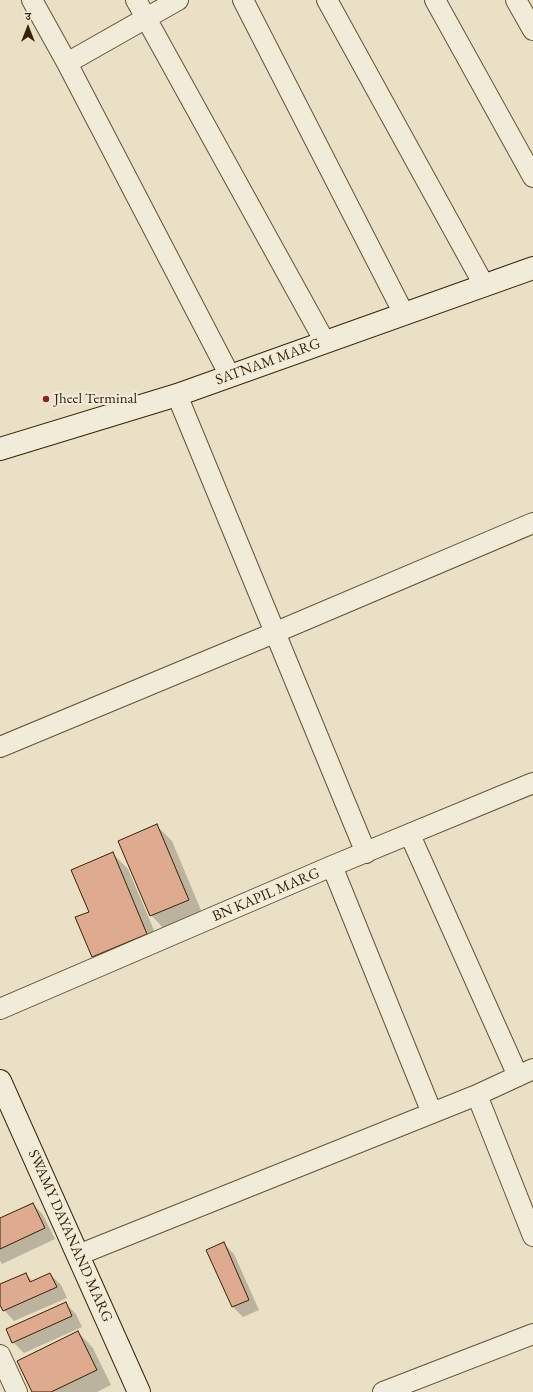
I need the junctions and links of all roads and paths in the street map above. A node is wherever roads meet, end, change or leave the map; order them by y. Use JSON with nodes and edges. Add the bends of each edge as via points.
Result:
{"nodes":[{"id":1,"x":32,"y":0,"type":"edge"},
{"id":2,"x":136,"y":0,"type":"edge"},
{"id":3,"x":178,"y":0,"type":"edge"},
{"id":4,"x":243,"y":0,"type":"edge"},
{"id":5,"x":327,"y":0,"type":"edge"},
{"id":6,"x":435,"y":0,"type":"edge"},
{"id":7,"x":516,"y":0,"type":"edge"},
{"id":8,"x":146,"y":18,"type":"junction"},
{"id":9,"x":533,"y":30,"type":"edge"},
{"id":10,"x":67,"y":63,"type":"junction"},
{"id":11,"x":533,"y":177,"type":"edge"},
{"id":12,"x":533,"y":268,"type":"edge"},
{"id":13,"x":484,"y":285,"type":"junction"},
{"id":14,"x":404,"y":314,"type":"junction"},
{"id":15,"x":325,"y":342,"type":"junction"},
{"id":16,"x":230,"y":376,"type":"junction"},
{"id":17,"x":177,"y":395,"type":"junction"},
{"id":18,"x":0,"y":449,"type":"edge"},
{"id":19,"x":533,"y":523,"type":"edge"},
{"id":20,"x":274,"y":633,"type":"junction"},
{"id":21,"x":0,"y":747,"type":"edge"},
{"id":22,"x":533,"y":783,"type":"edge"},
{"id":23,"x":410,"y":835,"type":"junction"},
{"id":24,"x":366,"y":853,"type":"junction"},
{"id":25,"x":332,"y":866,"type":"junction"},
{"id":26,"x":0,"y":1010,"type":"edge"},
{"id":27,"x":526,"y":1072,"type":"edge"},
{"id":28,"x":0,"y":1080,"type":"edge"},
{"id":29,"x":477,"y":1096,"type":"junction"},
{"id":30,"x":432,"y":1113,"type":"junction"},
{"id":31,"x":533,"y":1236,"type":"edge"},
{"id":32,"x":78,"y":1255,"type":"junction"},
{"id":33,"x":533,"y":1334,"type":"edge"},
{"id":34,"x":0,"y":1355,"type":"edge"},
{"id":35,"x":17,"y":1392,"type":"edge"},
{"id":36,"x":139,"y":1392,"type":"edge"},
{"id":37,"x":383,"y":1392,"type":"edge"}],
"edges":[{"from":1,"to":10,"type":"street"},
{"from":2,"to":8,"type":"street"},
{"from":3,"to":8,"type":"street"},
{"from":4,"to":14,"type":"street"},
{"from":5,"to":13,"type":"street"},
{"from":6,"to":11,"type":"street"},
{"from":7,"to":9,"type":"street"},
{"from":8,"to":10,"type":"street"},
{"from":8,"to":15,"type":"street"},
{"from":10,"to":16,"type":"street"},
{"from":12,"to":13,"type":"street","name":"SATNAM MARG"},
{"from":13,"to":14,"type":"street","name":"SATNAM MARG"},
{"from":14,"to":15,"type":"street","name":"SATNAM MARG"},
{"from":15,"to":16,"type":"street","name":"SATNAM MARG"},
{"from":16,"to":17,"type":"street","name":"SATNAM MARG"},
{"from":17,"to":18,"type":"street","name":"SATNAM MARG"},
{"from":17,"to":20,"type":"street"},
{"from":19,"to":20,"type":"street"},
{"from":20,"to":21,"type":"street"},
{"from":20,"to":24,"type":"street"},
{"from":22,"to":23,"type":"street","name":"BN KAPIL MARG"},
{"from":23,"to":24,"type":"street","name":"BN KAPIL MARG"},
{"from":23,"to":27,"type":"street"},
{"from":24,"to":25,"type":"street","name":"BN KAPIL MARG"},
{"from":25,"to":26,"type":"street","name":"BN KAPIL MARG"},
{"from":25,"to":30,"type":"street"},
{"from":27,"to":29,"type":"street"},
{"from":28,"to":32,"type":"street","name":"SWAMY DAYANAND MARG"},
{"from":29,"to":30,"type":"street"},
{"from":29,"to":31,"type":"street"},
{"from":30,"to":32,"type":"street"},
{"from":32,"to":36,"type":"street","name":"SWAMY DAYANAND MARG"},
{"from":33,"to":37,"type":"street"},
{"from":34,"to":35,"type":"street"}]}
